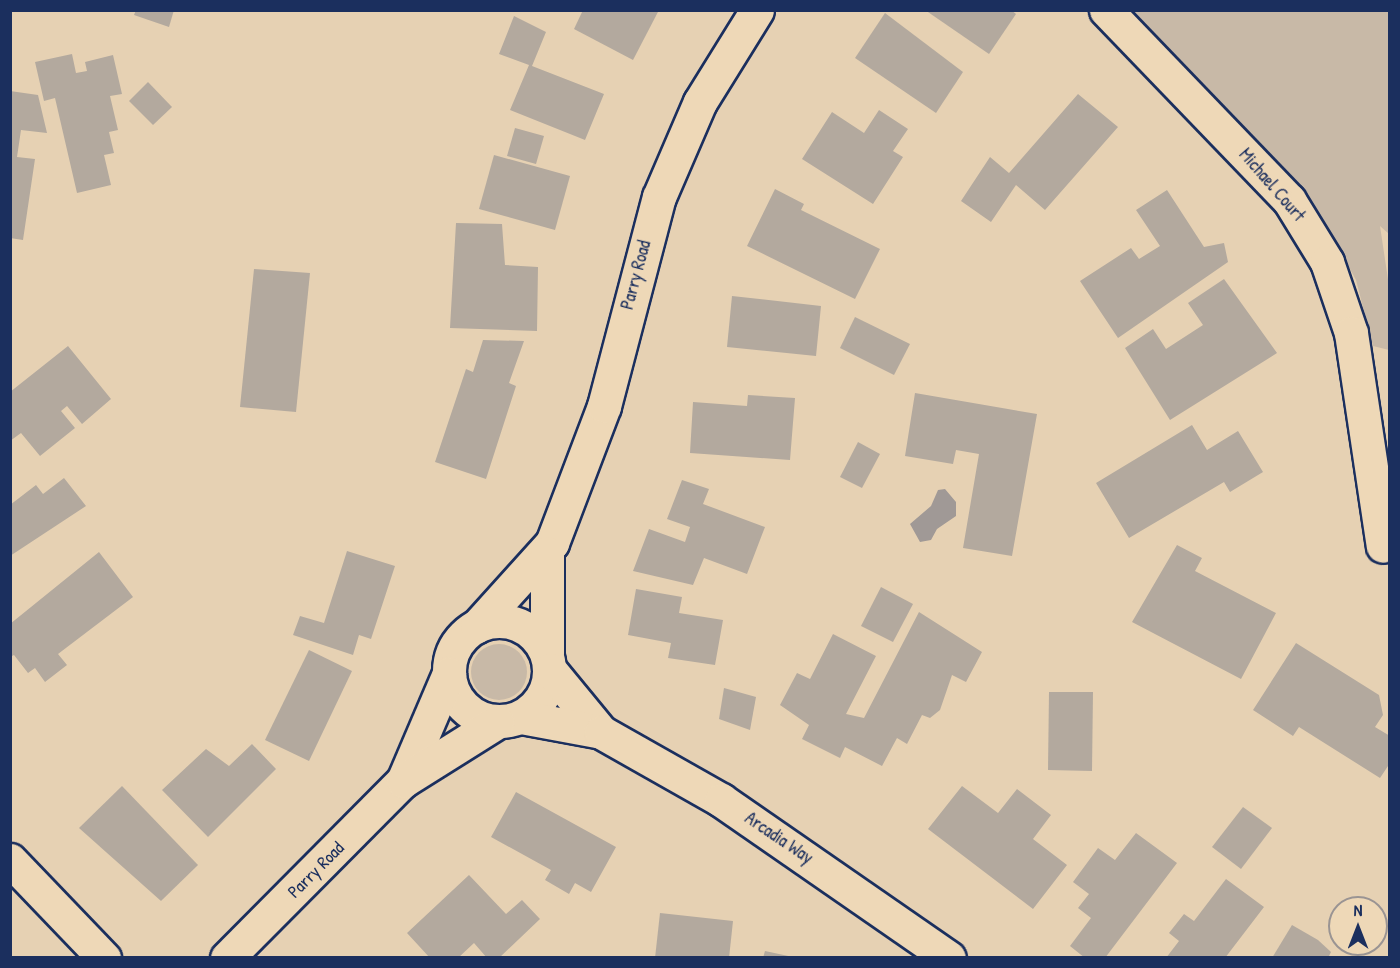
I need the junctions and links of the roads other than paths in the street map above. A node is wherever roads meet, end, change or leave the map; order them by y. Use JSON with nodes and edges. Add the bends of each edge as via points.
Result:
{"nodes":[{"id":1,"x":757,"y":10,"type":"edge"},
{"id":2,"x":1106,"y":10,"type":"edge"},
{"id":3,"x":1383,"y":546,"type":"dead end"},
{"id":4,"x":547,"y":553,"type":"junction"},
{"id":5,"x":477,"y":626,"type":"junction"},
{"id":6,"x":548,"y":662,"type":"junction"},
{"id":7,"x":448,"y":673,"type":"junction"},
{"id":8,"x":509,"y":719,"type":"junction"},
{"id":9,"x":601,"y":732,"type":"junction"},
{"id":10,"x":403,"y":781,"type":"junction"},
{"id":11,"x":10,"y":860,"type":"edge"},
{"id":12,"x":104,"y":957,"type":"edge"},
{"id":13,"x":227,"y":957,"type":"edge"},
{"id":14,"x":949,"y":957,"type":"edge"}],
"edges":[{"from":1,"to":4,"type":"street","name":"Parry Road","via":[[700,102],[662,188],[604,406]]},
{"from":2,"to":3,"type":"street","name":"Michael Court","via":[[1268,177],[1312,233],[1351,333]]},
{"from":4,"to":5,"type":"street","name":"Parry Road"},
{"from":4,"to":6,"type":"street","name":"Parry Road"},
{"from":5,"to":6,"type":"street","via":[[518,625],[538,639]]},
{"from":5,"to":7,"type":"street","via":[[456,645]]},
{"from":6,"to":8,"type":"street","via":[[543,698]]},
{"from":6,"to":9,"type":"street","name":"Arcadia Way"},
{"from":7,"to":8,"type":"street","via":[[469,712]]},
{"from":7,"to":10,"type":"street","name":"Parry Road"},
{"from":8,"to":9,"type":"street","name":"Arcadia Way"},
{"from":8,"to":10,"type":"street","name":"Parry Road"},
{"from":9,"to":14,"type":"street","name":"Arcadia Way","via":[[721,800]]},
{"from":10,"to":13,"type":"street","name":"Parry Road"},
{"from":11,"to":12,"type":"street"}]}
